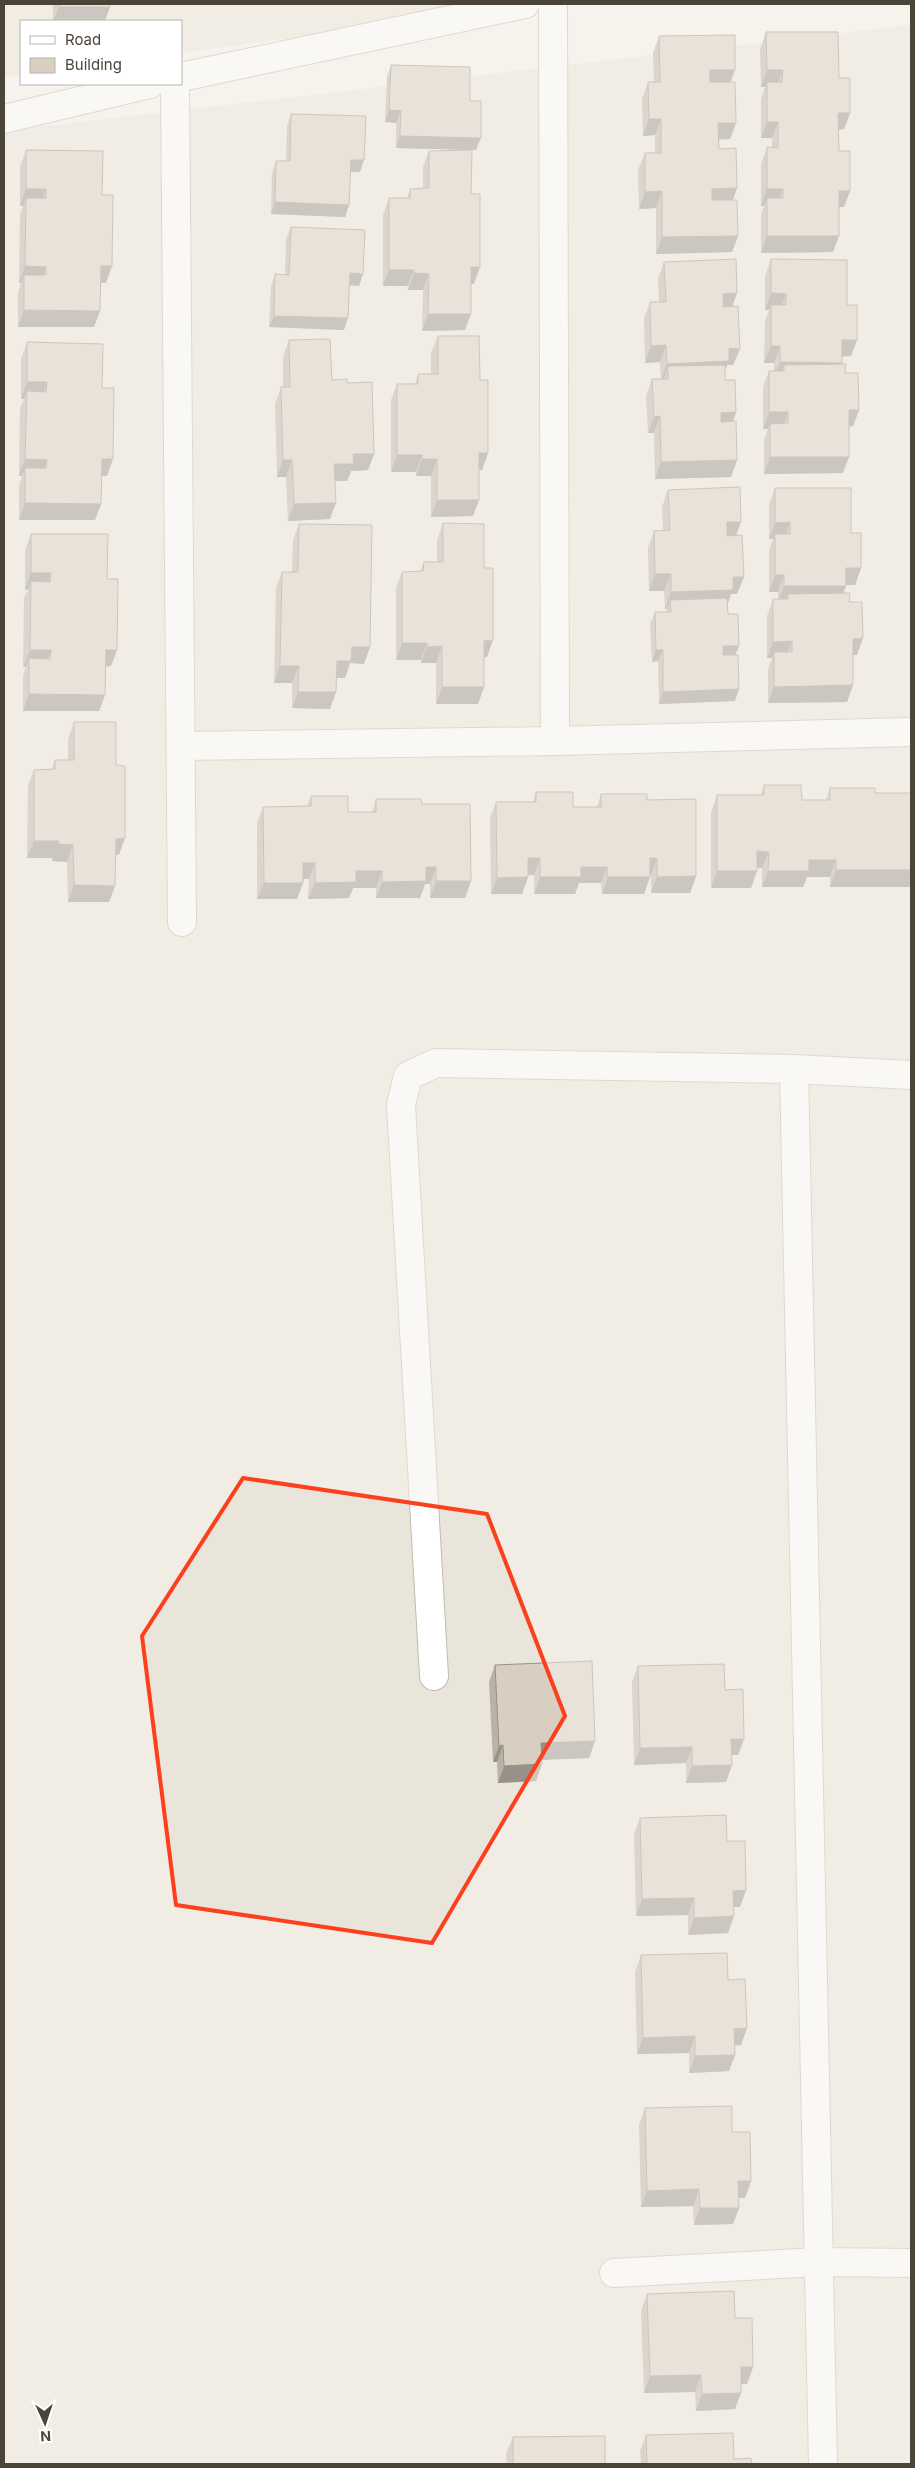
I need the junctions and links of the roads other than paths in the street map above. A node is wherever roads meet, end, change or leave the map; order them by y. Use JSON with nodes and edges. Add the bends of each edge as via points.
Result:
{"nodes":[{"id":1,"x":525,"y":4,"type":"edge"},
{"id":2,"x":552,"y":4,"type":"edge"},
{"id":3,"x":182,"y":76,"type":"edge"},
{"id":4,"x":146,"y":85,"type":"edge"},
{"id":5,"x":175,"y":85,"type":"edge"},
{"id":6,"x":4,"y":119,"type":"edge"},
{"id":7,"x":911,"y":732,"type":"edge"},
{"id":8,"x":555,"y":742,"type":"junction"},
{"id":9,"x":181,"y":746,"type":"junction"},
{"id":10,"x":182,"y":922,"type":"dead end"},
{"id":11,"x":794,"y":1070,"type":"junction"},
{"id":12,"x":911,"y":1075,"type":"edge"},
{"id":13,"x":434,"y":1676,"type":"dead end"},
{"id":14,"x":818,"y":2262,"type":"junction"},
{"id":15,"x":911,"y":2263,"type":"edge"},
{"id":16,"x":614,"y":2273,"type":"dead end"},
{"id":17,"x":823,"y":2464,"type":"edge"}],
"edges":[{"from":1,"to":3,"type":"street"},
{"from":2,"to":8,"type":"street"},
{"from":4,"to":6,"type":"street"},
{"from":5,"to":9,"type":"street"},
{"from":7,"to":8,"type":"street"},
{"from":8,"to":9,"type":"street"},
{"from":9,"to":10,"type":"street"},
{"from":11,"to":12,"type":"street"},
{"from":11,"to":13,"type":"street","via":[[436,1063],[408,1076],[401,1105]]},
{"from":11,"to":14,"type":"street"},
{"from":14,"to":15,"type":"street"},
{"from":14,"to":16,"type":"street"},
{"from":14,"to":17,"type":"street"}]}
